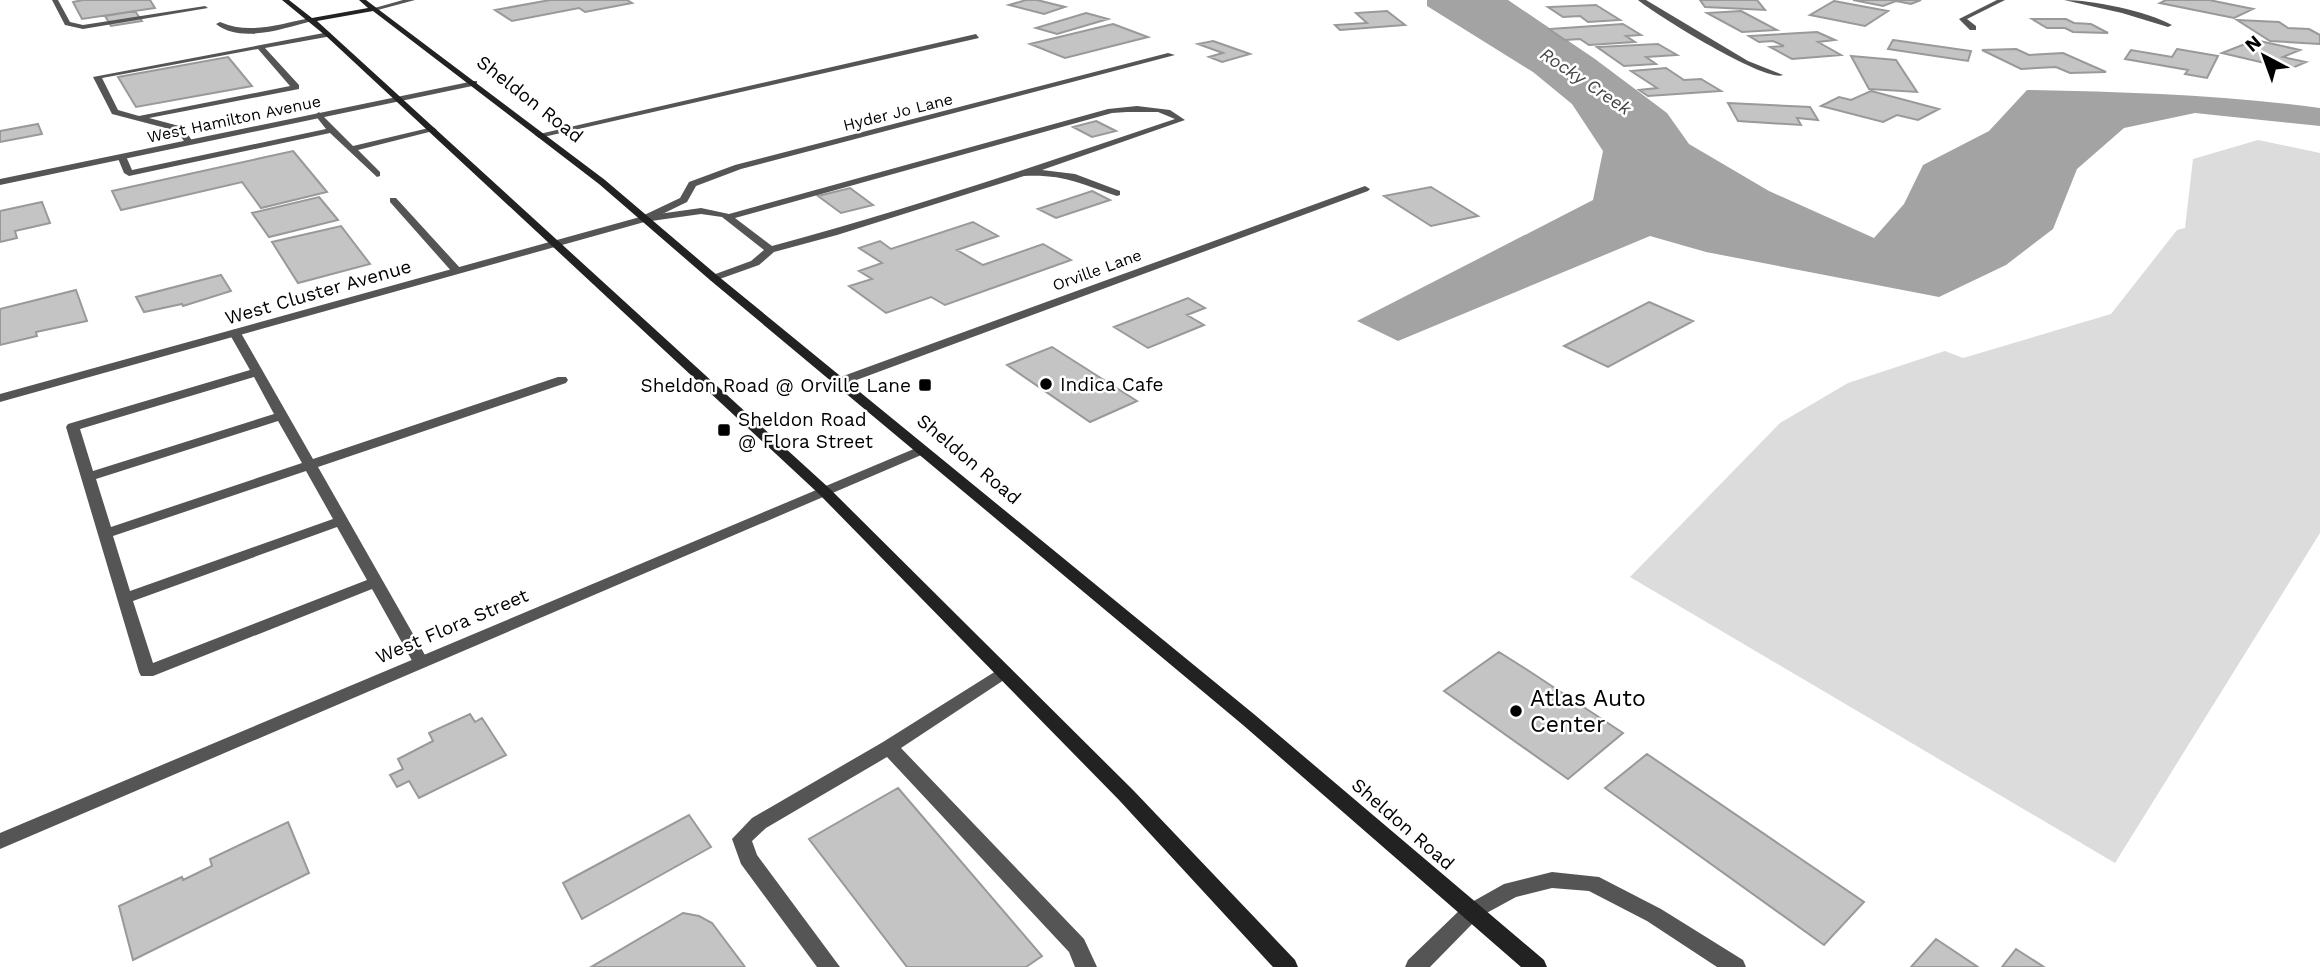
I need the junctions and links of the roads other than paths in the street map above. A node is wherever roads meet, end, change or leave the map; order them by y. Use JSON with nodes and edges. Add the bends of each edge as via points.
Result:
{"nodes":[{"id":1,"x":55,"y":0,"type":"edge"},
{"id":2,"x":285,"y":0,"type":"edge"},
{"id":3,"x":362,"y":0,"type":"edge"},
{"id":4,"x":412,"y":0,"type":"edge"},
{"id":5,"x":1641,"y":0,"type":"edge"},
{"id":6,"x":2003,"y":0,"type":"edge"},
{"id":7,"x":2067,"y":0,"type":"edge"},
{"id":8,"x":205,"y":8,"type":"dead end"},
{"id":9,"x":374,"y":9,"type":"junction"},
{"id":10,"x":310,"y":20,"type":"junction"},
{"id":11,"x":220,"y":24,"type":"dead end"},
{"id":12,"x":2168,"y":25,"type":"dead end"},
{"id":13,"x":1973,"y":28,"type":"dead end"},
{"id":14,"x":329,"y":34,"type":"junction"},
{"id":15,"x":976,"y":36,"type":"dead end"},
{"id":16,"x":260,"y":47,"type":"junction"},
{"id":17,"x":1171,"y":55,"type":"dead end"},
{"id":18,"x":1779,"y":75,"type":"dead end"},
{"id":19,"x":474,"y":83,"type":"junction"},
{"id":20,"x":399,"y":99,"type":"junction"},
{"id":21,"x":319,"y":115,"type":"junction"},
{"id":22,"x":137,"y":118,"type":"junction"},
{"id":23,"x":332,"y":130,"type":"junction"},
{"id":24,"x":433,"y":130,"type":"junction"},
{"id":25,"x":539,"y":135,"type":"junction"},
{"id":26,"x":189,"y":142,"type":"junction"},
{"id":27,"x":350,"y":149,"type":"junction"},
{"id":28,"x":122,"y":156,"type":"junction"},
{"id":29,"x":1023,"y":173,"type":"junction"},
{"id":30,"x":377,"y":174,"type":"dead end"},
{"id":31,"x":0,"y":182,"type":"edge"},
{"id":32,"x":1365,"y":189,"type":"dead end"},
{"id":33,"x":1117,"y":193,"type":"dead end"},
{"id":34,"x":393,"y":200,"type":"dead end"},
{"id":35,"x":728,"y":218,"type":"junction"},
{"id":36,"x":645,"y":219,"type":"junction"},
{"id":37,"x":558,"y":243,"type":"junction"},
{"id":38,"x":770,"y":250,"type":"junction"},
{"id":39,"x":457,"y":271,"type":"junction"},
{"id":40,"x":713,"y":278,"type":"junction"},
{"id":41,"x":235,"y":333,"type":"junction"},
{"id":42,"x":257,"y":372,"type":"junction"},
{"id":43,"x":562,"y":380,"type":"dead end"},
{"id":44,"x":839,"y":382,"type":"junction"},
{"id":45,"x":0,"y":398,"type":"edge"},
{"id":46,"x":282,"y":416,"type":"junction"},
{"id":47,"x":921,"y":450,"type":"junction"},
{"id":48,"x":310,"y":465,"type":"junction"},
{"id":49,"x":88,"y":477,"type":"junction"},
{"id":50,"x":824,"y":491,"type":"junction"},
{"id":51,"x":341,"y":521,"type":"junction"},
{"id":52,"x":105,"y":534,"type":"junction"},
{"id":53,"x":376,"y":582,"type":"junction"},
{"id":54,"x":125,"y":598,"type":"junction"},
{"id":55,"x":421,"y":662,"type":"junction"},
{"id":56,"x":1004,"y":672,"type":"junction"},
{"id":57,"x":889,"y":747,"type":"junction"},
{"id":58,"x":0,"y":841,"type":"edge"},
{"id":59,"x":1470,"y":913,"type":"junction"},
{"id":60,"x":829,"y":967,"type":"edge"},
{"id":61,"x":1086,"y":967,"type":"edge"},
{"id":62,"x":1287,"y":967,"type":"edge"},
{"id":63,"x":1416,"y":967,"type":"edge"},
{"id":64,"x":1536,"y":967,"type":"edge"},
{"id":65,"x":1735,"y":967,"type":"edge"}],
"edges":[{"from":1,"to":8,"type":"street","via":[[67,24],[83,27]]},
{"from":2,"to":10,"type":"main road"},
{"from":3,"to":9,"type":"main road","name":"Sheldon Road"},
{"from":4,"to":9,"type":"street"},
{"from":5,"to":18,"type":"street","via":[[1745,63]]},
{"from":6,"to":13,"type":"street","via":[[1962,19]]},
{"from":7,"to":12,"type":"street"},
{"from":9,"to":10,"type":"main road"},
{"from":9,"to":19,"type":"main road","name":"Sheldon Road"},
{"from":10,"to":11,"type":"street","via":[[243,32]]},
{"from":10,"to":14,"type":"main road"},
{"from":14,"to":16,"type":"street"},
{"from":14,"to":20,"type":"main road"},
{"from":15,"to":25,"type":"street"},
{"from":16,"to":22,"type":"street","via":[[296,87]]},
{"from":16,"to":22,"type":"street","via":[[97,77],[115,112]]},
{"from":17,"to":36,"type":"street","name":"Hyder Jo Lane","via":[[738,167],[692,184],[684,200]]},
{"from":19,"to":20,"type":"street","name":"West Hamilton Avenue"},
{"from":19,"to":25,"type":"main road","name":"Sheldon Road"},
{"from":20,"to":21,"type":"street","name":"West Hamilton Avenue"},
{"from":20,"to":24,"type":"main road"},
{"from":21,"to":23,"type":"street"},
{"from":21,"to":26,"type":"street","name":"West Hamilton Avenue"},
{"from":22,"to":26,"type":"street","via":[[180,129]]},
{"from":23,"to":27,"type":"street"},
{"from":23,"to":28,"type":"street","via":[[130,173]]},
{"from":24,"to":27,"type":"street"},
{"from":24,"to":37,"type":"main road"},
{"from":25,"to":36,"type":"main road","name":"Sheldon Road"},
{"from":26,"to":28,"type":"street","name":"West Hamilton Avenue"},
{"from":27,"to":30,"type":"street"},
{"from":28,"to":31,"type":"street","name":"West Hamilton Avenue"},
{"from":29,"to":33,"type":"street","via":[[1077,175]]},
{"from":29,"to":35,"type":"street","via":[[1181,120],[1153,108],[1111,111]]},
{"from":29,"to":38,"type":"street"},
{"from":32,"to":44,"type":"street","name":"Orville Lane"},
{"from":34,"to":39,"type":"street"},
{"from":35,"to":36,"type":"street","via":[[701,211]]},
{"from":35,"to":38,"type":"street"},
{"from":36,"to":37,"type":"street","name":"West Cluster Avenue"},
{"from":36,"to":40,"type":"main road","name":"Sheldon Road"},
{"from":37,"to":39,"type":"street","name":"West Cluster Avenue"},
{"from":37,"to":50,"type":"main road"},
{"from":38,"to":40,"type":"street","via":[[755,263]]},
{"from":39,"to":41,"type":"street","name":"West Cluster Avenue"},
{"from":40,"to":44,"type":"main road","name":"Sheldon Road"},
{"from":41,"to":42,"type":"street"},
{"from":41,"to":45,"type":"street","name":"West Cluster Avenue"},
{"from":42,"to":46,"type":"street"},
{"from":42,"to":49,"type":"street","via":[[73,427]]},
{"from":43,"to":48,"type":"street"},
{"from":44,"to":47,"type":"main road","name":"Sheldon Road"},
{"from":46,"to":48,"type":"street"},
{"from":46,"to":49,"type":"street"},
{"from":47,"to":50,"type":"street","name":"West Flora Street"},
{"from":47,"to":59,"type":"main road","name":"Sheldon Road","via":[[1249,720]]},
{"from":48,"to":51,"type":"street"},
{"from":48,"to":52,"type":"street"},
{"from":49,"to":52,"type":"street"},
{"from":50,"to":55,"type":"street","name":"West Flora Street"},
{"from":50,"to":56,"type":"main road"},
{"from":51,"to":53,"type":"street"},
{"from":51,"to":54,"type":"street"},
{"from":52,"to":54,"type":"street"},
{"from":53,"to":54,"type":"street","via":[[147,672]]},
{"from":53,"to":55,"type":"street"},
{"from":55,"to":58,"type":"street","name":"West Flora Street"},
{"from":56,"to":57,"type":"street"},
{"from":56,"to":62,"type":"main road"},
{"from":57,"to":60,"type":"street","via":[[759,823],[742,839],[748,858]]},
{"from":57,"to":61,"type":"street","via":[[1077,946]]},
{"from":59,"to":63,"type":"street"},
{"from":59,"to":64,"type":"main road","name":"Sheldon Road"},
{"from":59,"to":65,"type":"street","via":[[1511,890],[1552,880],[1592,883],[1654,915]]}]}
